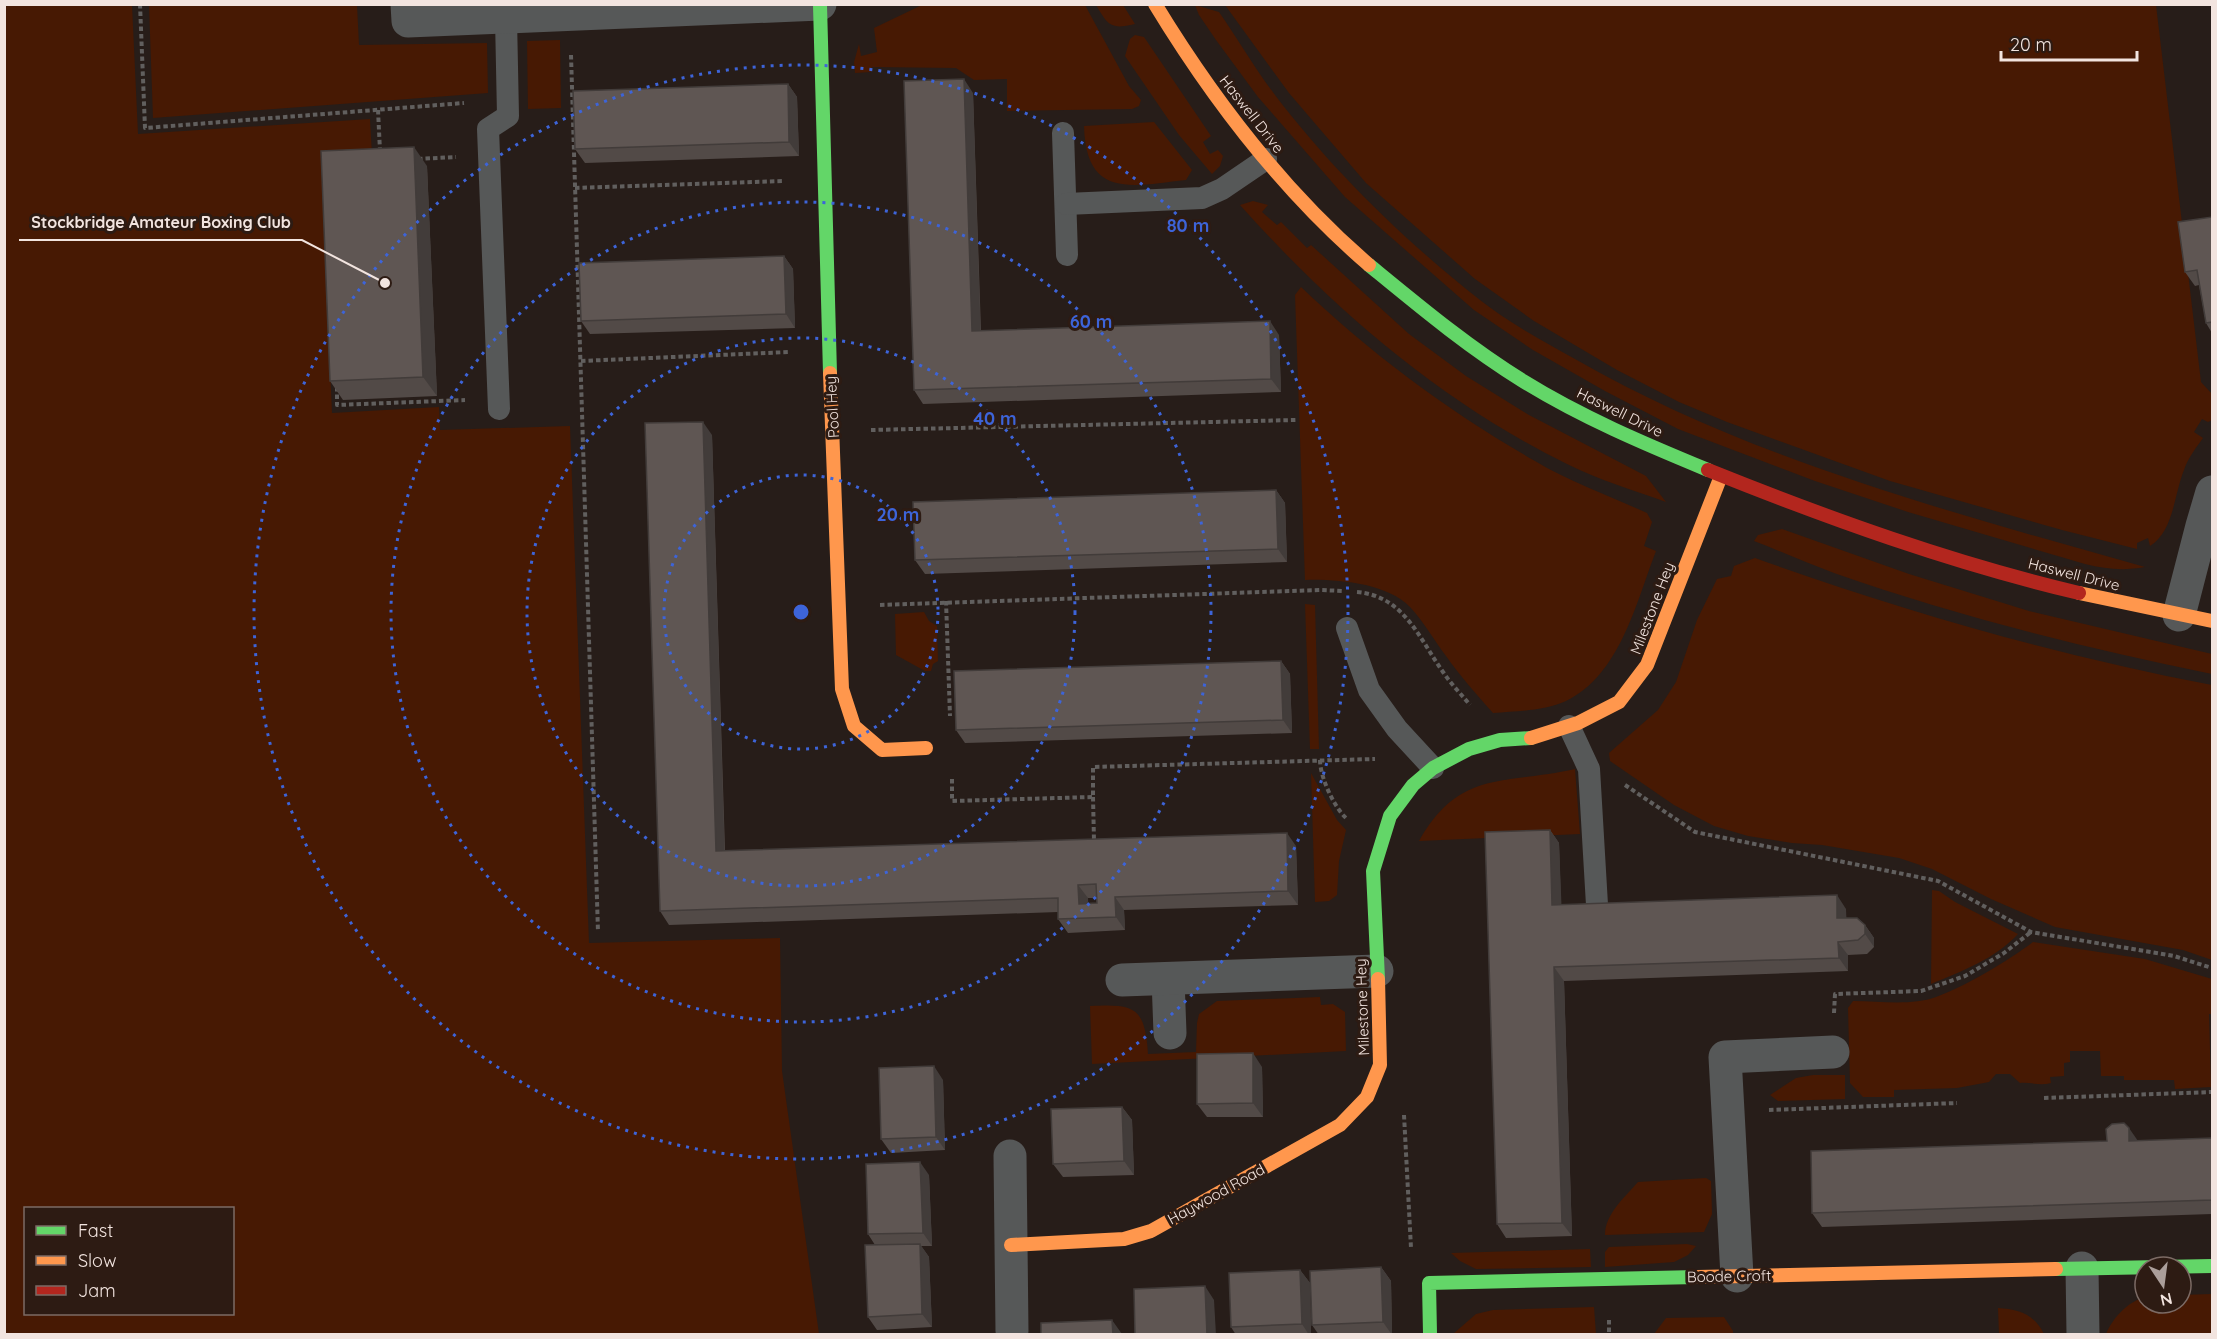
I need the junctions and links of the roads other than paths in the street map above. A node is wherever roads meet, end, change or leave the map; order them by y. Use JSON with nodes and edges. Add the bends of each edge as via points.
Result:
{"nodes":[{"id":1,"x":407,"y":4,"type":"edge"},
{"id":2,"x":1155,"y":4,"type":"edge"},
{"id":3,"x":820,"y":5,"type":"edge"},
{"id":4,"x":653,"y":8,"type":"edge"},
{"id":5,"x":507,"y":18,"type":"junction"},
{"id":6,"x":1063,"y":133,"type":"dead end"},
{"id":7,"x":1266,"y":159,"type":"junction"},
{"id":8,"x":1066,"y":204,"type":"junction"},
{"id":9,"x":1067,"y":255,"type":"dead end"},
{"id":10,"x":499,"y":404,"type":"road end"},
{"id":11,"x":1721,"y":476,"type":"junction"},
{"id":12,"x":2212,"y":492,"type":"edge"},
{"id":13,"x":2180,"y":615,"type":"junction"},
{"id":14,"x":2212,"y":621,"type":"edge"},
{"id":15,"x":1347,"y":628,"type":"dead end"},
{"id":16,"x":1569,"y":726,"type":"junction"},
{"id":17,"x":926,"y":748,"type":"road end"},
{"id":18,"x":1433,"y":768,"type":"junction"},
{"id":19,"x":1597,"y":905,"type":"edge"},
{"id":20,"x":1377,"y":971,"type":"junction"},
{"id":21,"x":1168,"y":979,"type":"junction"},
{"id":22,"x":1122,"y":980,"type":"dead end"},
{"id":23,"x":1170,"y":1033,"type":"dead end"},
{"id":24,"x":1833,"y":1052,"type":"road end"},
{"id":25,"x":1380,"y":1065,"type":"joint"},
{"id":26,"x":1010,"y":1156,"type":"dead end"},
{"id":27,"x":1011,"y":1245,"type":"junction"},
{"id":28,"x":2212,"y":1266,"type":"edge"},
{"id":29,"x":2082,"y":1268,"type":"junction"},
{"id":30,"x":1737,"y":1276,"type":"junction"},
{"id":31,"x":1012,"y":1331,"type":"dead end"},
{"id":32,"x":1430,"y":1335,"type":"edge"},
{"id":33,"x":2083,"y":1335,"type":"edge"}],
"edges":[{"from":1,"to":5,"type":"street","name":"Pool Hey","via":[[408,21]]},
{"from":2,"to":7,"type":"street","name":"Haswell Drive","via":[[1220,101]]},
{"from":3,"to":4,"type":"street","name":"Pool Hey"},
{"from":3,"to":17,"type":"street","name":"Pool Hey","via":[[842,689],[854,726],[882,750]]},
{"from":4,"to":5,"type":"street","name":"Pool Hey"},
{"from":5,"to":10,"type":"lane","via":[[508,116],[488,129]]},
{"from":6,"to":8,"type":"lane"},
{"from":7,"to":8,"type":"lane","via":[[1202,198]]},
{"from":7,"to":11,"type":"street","name":"Haswell Drive","via":[[1308,208],[1355,253],[1455,335],[1526,382],[1605,426]]},
{"from":8,"to":9,"type":"lane"},
{"from":11,"to":13,"type":"street","name":"Haswell Drive","via":[[1834,521],[1988,570]]},
{"from":11,"to":16,"type":"street","name":"Milestone Hey","via":[[1647,665],[1619,702]]},
{"from":12,"to":13,"type":"street"},
{"from":13,"to":14,"type":"street","name":"Haswell Drive"},
{"from":15,"to":18,"type":"lane","via":[[1369,690]]},
{"from":16,"to":18,"type":"street","name":"Milestone Hey","via":[[1538,737],[1500,740],[1469,749]]},
{"from":16,"to":19,"type":"lane","via":[[1589,769]]},
{"from":18,"to":20,"type":"street","name":"Milestone Hey","via":[[1413,785],[1390,816],[1373,871]]},
{"from":20,"to":21,"type":"street"},
{"from":20,"to":25,"type":"street","name":"Milestone Hey"},
{"from":21,"to":22,"type":"street"},
{"from":21,"to":23,"type":"street"},
{"from":24,"to":30,"type":"street","via":[[1725,1058]]},
{"from":25,"to":27,"type":"street","name":"Haywood Road","via":[[1367,1097],[1340,1125],[1150,1231],[1124,1239]]},
{"from":26,"to":27,"type":"street"},
{"from":27,"to":31,"type":"street"},
{"from":28,"to":29,"type":"street","name":"Boode Croft"},
{"from":29,"to":30,"type":"street","name":"Boode Croft"},
{"from":29,"to":33,"type":"street"},
{"from":30,"to":32,"type":"street","name":"Boode Croft","via":[[1429,1283]]}]}
